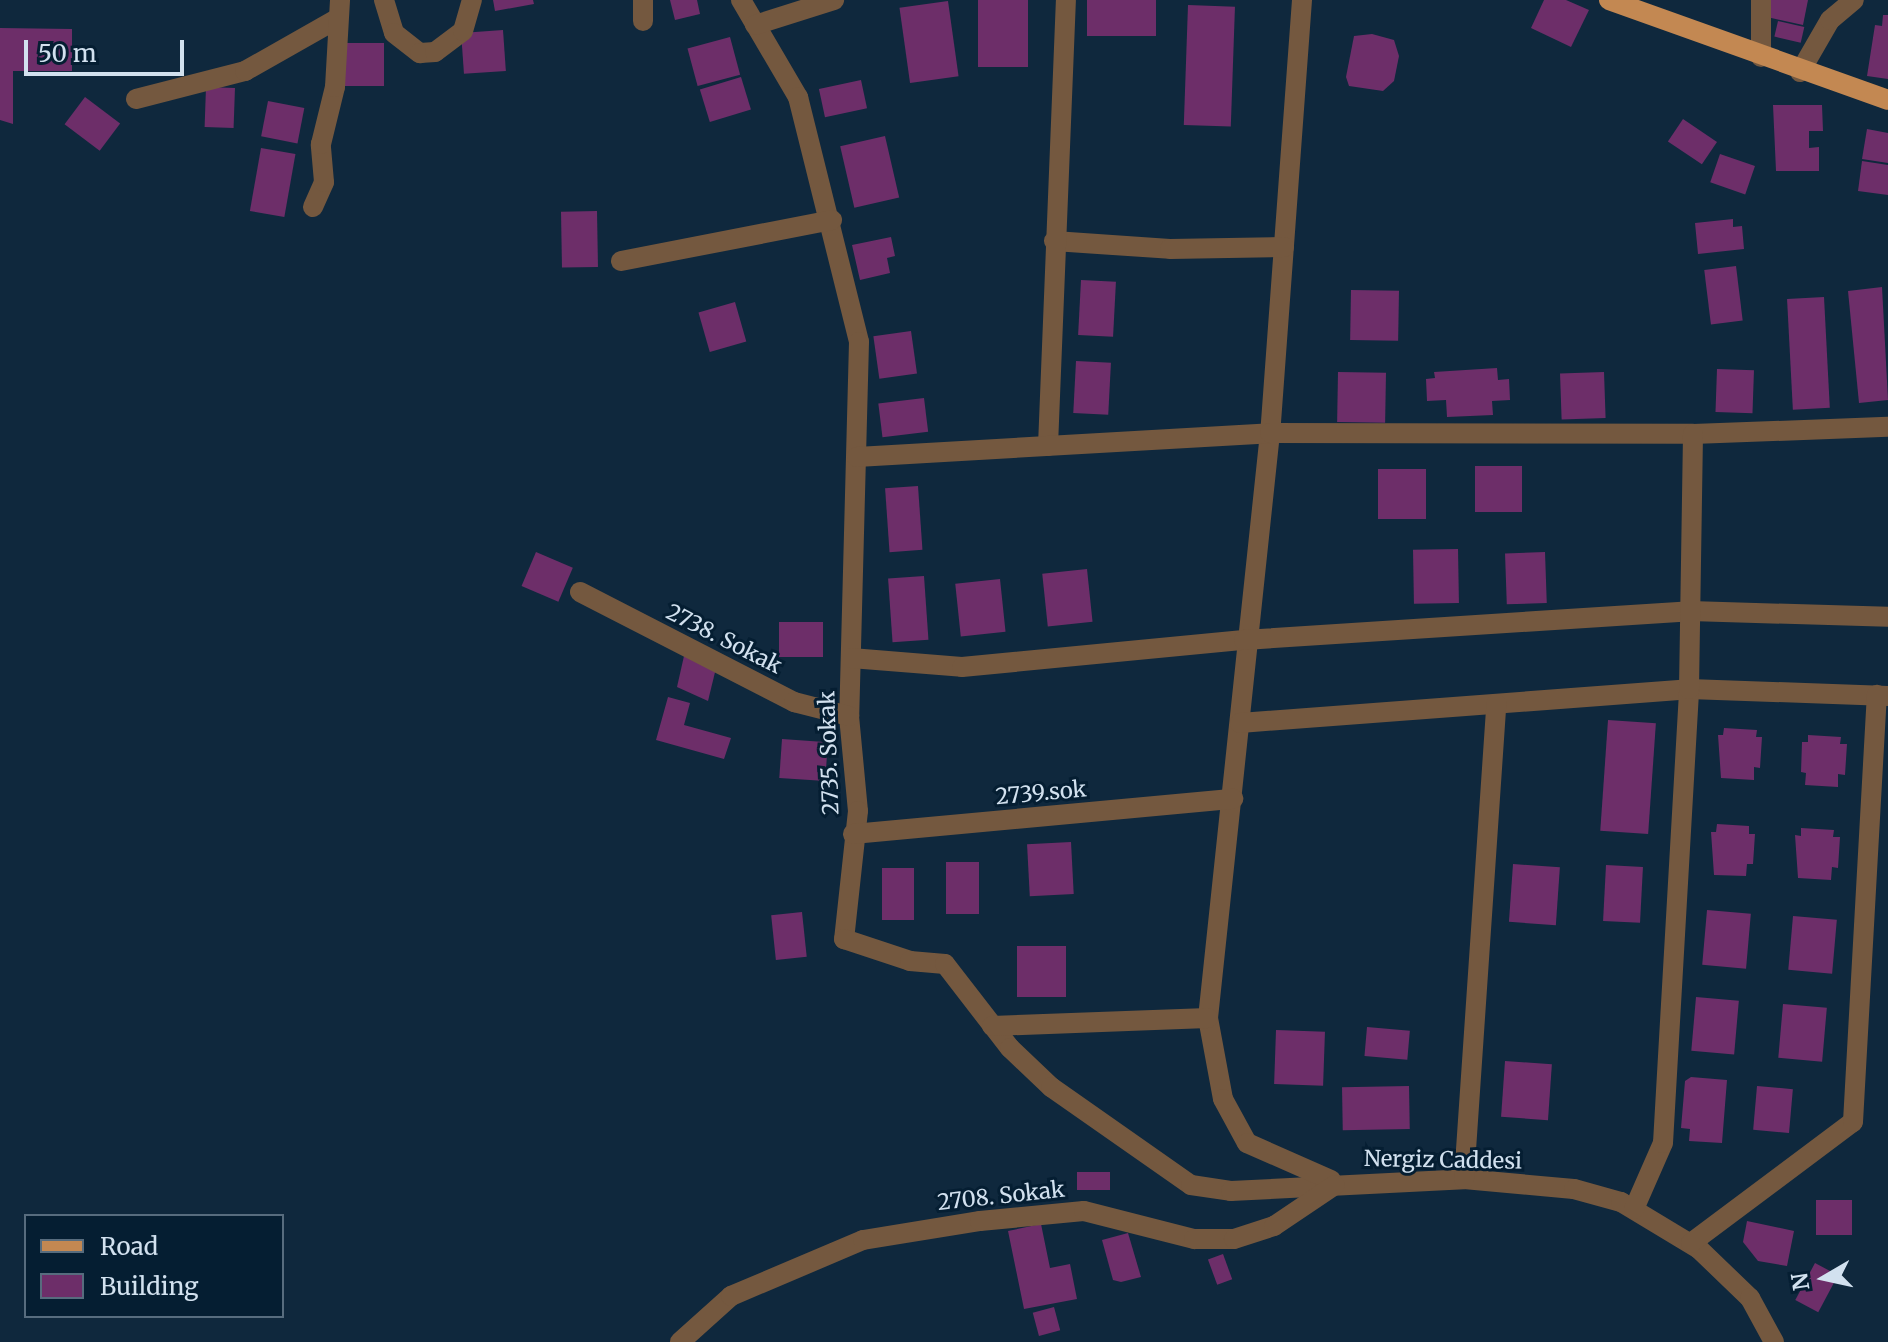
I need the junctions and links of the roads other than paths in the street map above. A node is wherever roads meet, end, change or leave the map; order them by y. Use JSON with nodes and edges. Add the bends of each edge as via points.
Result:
{"nodes":[{"id":1,"x":384,"y":0,"type":"edge"},
{"id":2,"x":472,"y":0,"type":"edge"},
{"id":3,"x":741,"y":0,"type":"edge"},
{"id":4,"x":834,"y":0,"type":"edge"},
{"id":5,"x":1066,"y":0,"type":"edge"},
{"id":6,"x":1302,"y":0,"type":"edge"},
{"id":7,"x":1854,"y":0,"type":"edge"},
{"id":8,"x":1615,"y":1,"type":"edge"},
{"id":9,"x":1757,"y":2,"type":"edge"},
{"id":10,"x":338,"y":10,"type":"edge"},
{"id":11,"x":755,"y":25,"type":"junction"},
{"id":12,"x":1761,"y":57,"type":"junction"},
{"id":13,"x":1800,"y":72,"type":"junction"},
{"id":14,"x":136,"y":99,"type":"dead end"},
{"id":15,"x":1888,"y":100,"type":"edge"},
{"id":16,"x":313,"y":207,"type":"dead end"},
{"id":17,"x":832,"y":220,"type":"junction"},
{"id":18,"x":1054,"y":241,"type":"junction"},
{"id":19,"x":1284,"y":247,"type":"junction"},
{"id":20,"x":621,"y":261,"type":"dead end"},
{"id":21,"x":1888,"y":427,"type":"edge"},
{"id":22,"x":1270,"y":433,"type":"junction"},
{"id":23,"x":1693,"y":434,"type":"junction"},
{"id":24,"x":1048,"y":446,"type":"junction"},
{"id":25,"x":857,"y":457,"type":"junction"},
{"id":26,"x":580,"y":592,"type":"dead end"},
{"id":27,"x":1690,"y":611,"type":"junction"},
{"id":28,"x":1888,"y":617,"type":"edge"},
{"id":29,"x":1244,"y":640,"type":"junction"},
{"id":30,"x":851,"y":658,"type":"junction"},
{"id":31,"x":1689,"y":689,"type":"junction"},
{"id":32,"x":1883,"y":695,"type":"edge"},
{"id":33,"x":1496,"y":704,"type":"junction"},
{"id":34,"x":849,"y":716,"type":"junction"},
{"id":35,"x":1240,"y":723,"type":"junction"},
{"id":36,"x":1233,"y":799,"type":"junction"},
{"id":37,"x":853,"y":834,"type":"junction"},
{"id":38,"x":1208,"y":1018,"type":"junction"},
{"id":39,"x":992,"y":1026,"type":"junction"},
{"id":40,"x":1464,"y":1179,"type":"junction"},
{"id":41,"x":1338,"y":1183,"type":"junction"},
{"id":42,"x":1634,"y":1209,"type":"junction"},
{"id":43,"x":1691,"y":1243,"type":"junction"},
{"id":44,"x":680,"y":1342,"type":"edge"},
{"id":45,"x":1774,"y":1342,"type":"edge"}],
"edges":[{"from":1,"to":2,"type":"street","via":[[394,33],[420,53],[435,52],[463,31]]},
{"from":3,"to":11,"type":"street","name":"2735. Sokak"},
{"from":4,"to":11,"type":"street"},
{"from":5,"to":18,"type":"street"},
{"from":6,"to":19,"type":"street"},
{"from":7,"to":13,"type":"street","via":[[1830,20]]},
{"from":8,"to":12,"type":"main road"},
{"from":9,"to":12,"type":"street"},
{"from":10,"to":14,"type":"street","via":[[245,71]]},
{"from":10,"to":16,"type":"street","via":[[335,87],[321,144],[324,182]]},
{"from":11,"to":17,"type":"street","name":"2735. Sokak","via":[[798,97]]},
{"from":12,"to":13,"type":"main road"},
{"from":13,"to":15,"type":"main road"},
{"from":17,"to":20,"type":"street"},
{"from":17,"to":25,"type":"street","name":"2735. Sokak","via":[[859,342]]},
{"from":18,"to":19,"type":"street","via":[[1170,249]]},
{"from":18,"to":24,"type":"street"},
{"from":19,"to":22,"type":"street"},
{"from":21,"to":23,"type":"street"},
{"from":22,"to":23,"type":"street"},
{"from":22,"to":24,"type":"street"},
{"from":22,"to":29,"type":"street"},
{"from":23,"to":27,"type":"street"},
{"from":24,"to":25,"type":"street"},
{"from":25,"to":30,"type":"street","name":"2735. Sokak"},
{"from":26,"to":34,"type":"street","name":"2738. Sokak","via":[[794,702]]},
{"from":27,"to":28,"type":"street"},
{"from":27,"to":29,"type":"street"},
{"from":27,"to":31,"type":"street"},
{"from":29,"to":30,"type":"street","via":[[962,667]]},
{"from":29,"to":35,"type":"street"},
{"from":30,"to":34,"type":"street","name":"2735. Sokak"},
{"from":31,"to":32,"type":"street"},
{"from":31,"to":33,"type":"street"},
{"from":31,"to":42,"type":"street","via":[[1663,1143]]},
{"from":32,"to":43,"type":"street","via":[[1853,1122]]},
{"from":33,"to":35,"type":"street"},
{"from":33,"to":40,"type":"street"},
{"from":34,"to":37,"type":"street","name":"2735. Sokak","via":[[858,811]]},
{"from":35,"to":36,"type":"street"},
{"from":36,"to":37,"type":"street","name":"2739.sok"},
{"from":36,"to":38,"type":"street"},
{"from":37,"to":39,"type":"street","name":"2735. Sokak","via":[[844,939],[910,961],[945,964]]},
{"from":38,"to":39,"type":"street"},
{"from":38,"to":41,"type":"street","via":[[1223,1099],[1247,1143]]},
{"from":39,"to":41,"type":"street","name":"2735. Sokak","via":[[1089,1119],[1191,1185],[1210,1192]]},
{"from":40,"to":41,"type":"street","name":"Nergiz Caddesi"},
{"from":40,"to":42,"type":"street","name":"Nergiz Caddesi","via":[[1574,1189]]},
{"from":41,"to":44,"type":"street","name":"2708. Sokak","via":[[1274,1226],[1234,1239],[1194,1239],[1084,1211],[863,1240],[731,1296]]},
{"from":42,"to":43,"type":"street","name":"Nergiz Caddesi"},
{"from":43,"to":45,"type":"street","name":"Nergiz Caddesi","via":[[1750,1298]]}]}
